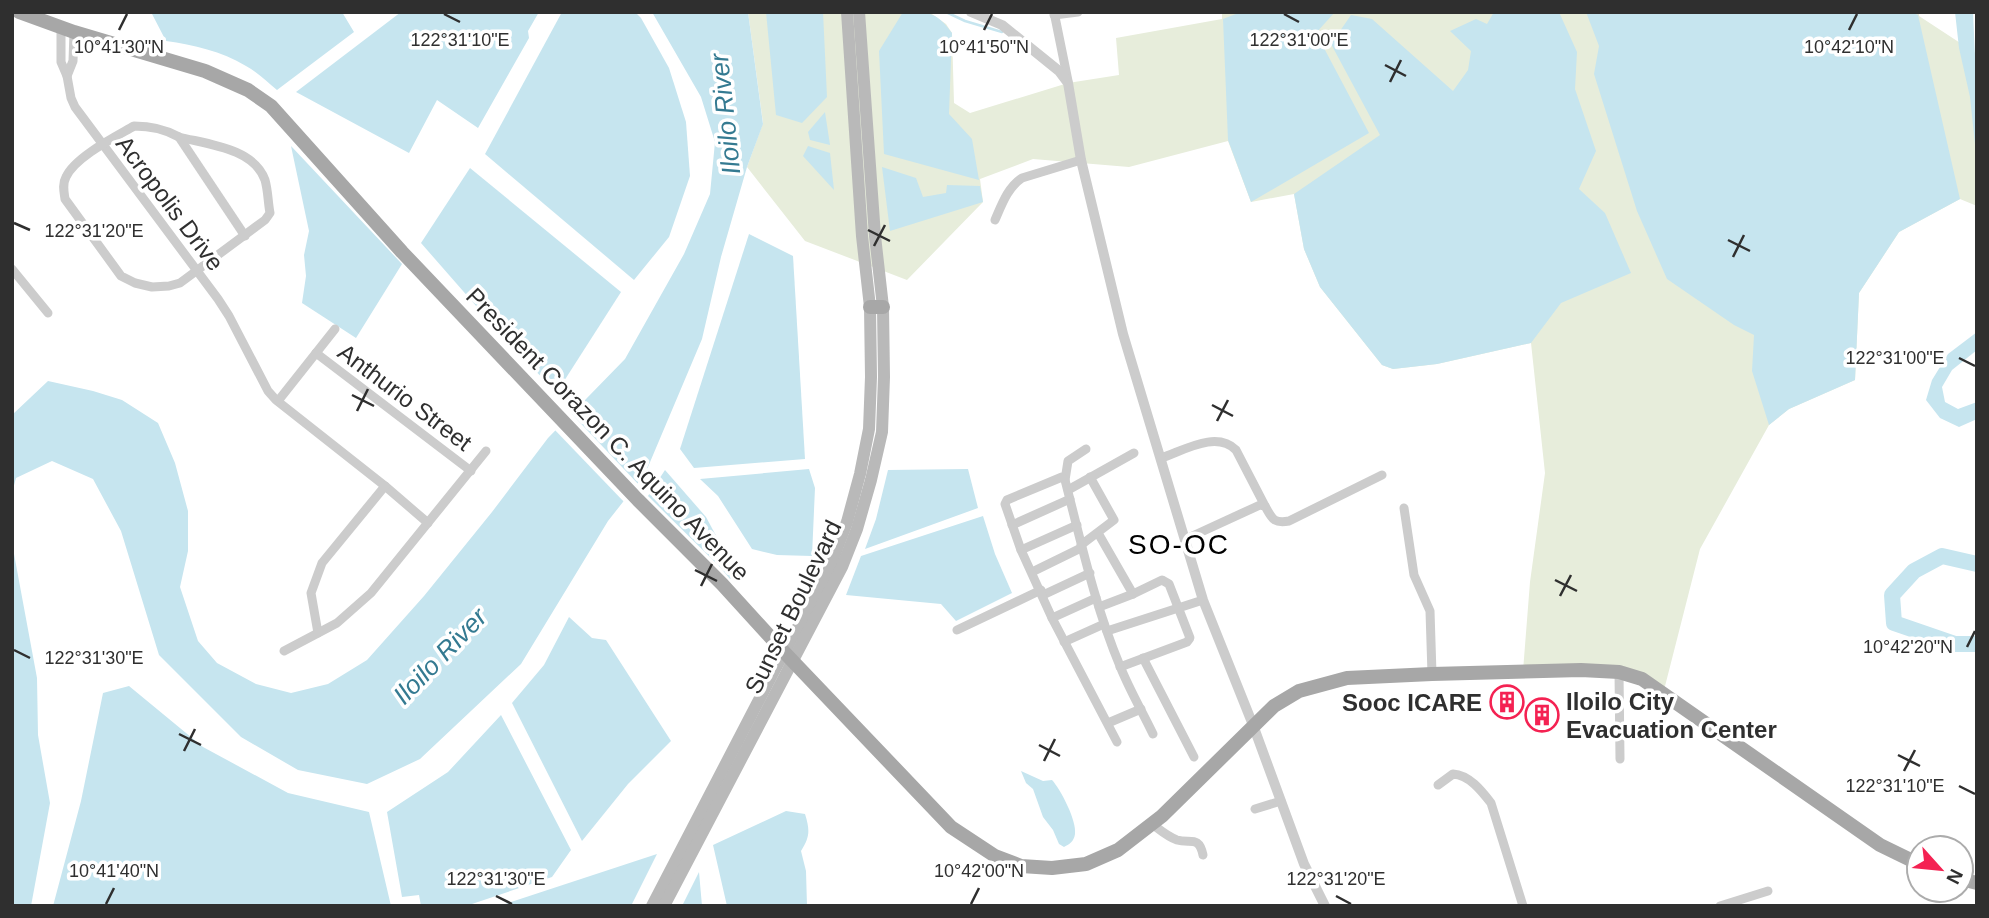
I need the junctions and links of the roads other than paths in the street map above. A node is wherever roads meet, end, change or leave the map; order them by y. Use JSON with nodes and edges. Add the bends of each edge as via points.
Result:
{"nodes":[{"id":1,"x":19,"y":12,"type":"edge"},
{"id":2,"x":847,"y":12,"type":"edge"},
{"id":3,"x":859,"y":12,"type":"edge"},
{"id":4,"x":971,"y":12,"type":"edge"},
{"id":5,"x":1078,"y":12,"type":"edge"},
{"id":6,"x":1054,"y":14,"type":"edge"},
{"id":7,"x":67,"y":30,"type":"junction"},
{"id":8,"x":67,"y":76,"type":"junction"},
{"id":9,"x":1068,"y":83,"type":"junction"},
{"id":10,"x":179,"y":137,"type":"junction"},
{"id":11,"x":102,"y":144,"type":"junction"},
{"id":12,"x":1081,"y":160,"type":"junction"},
{"id":13,"x":995,"y":220,"type":"dead end"},
{"id":14,"x":245,"y":236,"type":"junction"},
{"id":15,"x":12,"y":269,"type":"edge"},
{"id":16,"x":198,"y":271,"type":"junction"},
{"id":17,"x":877,"y":307,"type":"junction"},
{"id":18,"x":48,"y":313,"type":"dead end"},
{"id":19,"x":335,"y":329,"type":"dead end"},
{"id":20,"x":316,"y":353,"type":"junction"},
{"id":21,"x":278,"y":401,"type":"junction"},
{"id":22,"x":1086,"y":449,"type":"dead end"},
{"id":23,"x":486,"y":451,"type":"dead end"},
{"id":24,"x":1134,"y":453,"type":"dead end"},
{"id":25,"x":1161,"y":458,"type":"junction"},
{"id":26,"x":471,"y":471,"type":"junction"},
{"id":27,"x":1382,"y":475,"type":"dead end"},
{"id":28,"x":1090,"y":477,"type":"junction"},
{"id":29,"x":385,"y":486,"type":"junction"},
{"id":30,"x":1068,"y":489,"type":"junction"},
{"id":31,"x":1265,"y":506,"type":"junction"},
{"id":32,"x":1404,"y":508,"type":"dead end"},
{"id":33,"x":428,"y":523,"type":"junction"},
{"id":34,"x":1013,"y":525,"type":"junction"},
{"id":35,"x":1077,"y":525,"type":"junction"},
{"id":36,"x":1098,"y":533,"type":"junction"},
{"id":37,"x":1185,"y":539,"type":"junction"},
{"id":38,"x":1081,"y":546,"type":"junction"},
{"id":39,"x":1021,"y":550,"type":"junction"},
{"id":40,"x":1032,"y":572,"type":"junction"},
{"id":41,"x":1090,"y":573,"type":"junction"},
{"id":42,"x":1042,"y":592,"type":"junction"},
{"id":43,"x":1133,"y":594,"type":"junction"},
{"id":44,"x":1203,"y":600,"type":"junction"},
{"id":45,"x":1098,"y":602,"type":"junction"},
{"id":46,"x":1178,"y":608,"type":"junction"},
{"id":47,"x":1052,"y":618,"type":"junction"},
{"id":48,"x":1106,"y":627,"type":"junction"},
{"id":49,"x":957,"y":630,"type":"dead end"},
{"id":50,"x":318,"y":633,"type":"junction"},
{"id":51,"x":1064,"y":642,"type":"junction"},
{"id":52,"x":284,"y":650,"type":"dead end"},
{"id":53,"x":788,"y":656,"type":"junction"},
{"id":54,"x":1143,"y":658,"type":"junction"},
{"id":55,"x":1120,"y":667,"type":"junction"},
{"id":56,"x":1619,"y":671,"type":"junction"},
{"id":57,"x":1432,"y":674,"type":"junction"},
{"id":58,"x":1141,"y":709,"type":"junction"},
{"id":59,"x":1108,"y":723,"type":"junction"},
{"id":60,"x":1253,"y":725,"type":"junction"},
{"id":61,"x":1153,"y":734,"type":"dead end"},
{"id":62,"x":1117,"y":742,"type":"dead end"},
{"id":63,"x":1194,"y":757,"type":"dead end"},
{"id":64,"x":1620,"y":760,"type":"dead end"},
{"id":65,"x":1438,"y":785,"type":"dead end"},
{"id":66,"x":1281,"y":802,"type":"junction"},
{"id":67,"x":1255,"y":809,"type":"dead end"},
{"id":68,"x":1152,"y":824,"type":"junction"},
{"id":69,"x":1203,"y":855,"type":"dead end"},
{"id":70,"x":1905,"y":857,"type":"edge"},
{"id":71,"x":1768,"y":891,"type":"dead end"},
{"id":72,"x":652,"y":906,"type":"edge"},
{"id":73,"x":664,"y":906,"type":"edge"},
{"id":74,"x":1325,"y":906,"type":"edge"},
{"id":75,"x":1522,"y":906,"type":"edge"},
{"id":76,"x":1720,"y":906,"type":"edge"}],
"edges":[{"from":1,"to":7,"type":"main road","name":"President Corazon C. Aquino Avenue"},
{"from":2,"to":17,"type":"main road","name":"Sunset Boulevard","via":[[862,236]]},
{"from":3,"to":17,"type":"main road","name":"Sunset Boulevard"},
{"from":4,"to":9,"type":"street","via":[[1002,25]]},
{"from":5,"to":6,"type":"street"},
{"from":6,"to":9,"type":"street"},
{"from":7,"to":8,"type":"street","name":"Acropolis Drive","via":[[73,61]]},
{"from":7,"to":8,"type":"street","name":"Acropolis Drive","via":[[61,62]]},
{"from":7,"to":53,"type":"main road","name":"President Corazon C. Aquino Avenue","via":[[205,71],[271,106],[402,252]]},
{"from":8,"to":11,"type":"street","name":"Acropolis Drive","via":[[75,107]]},
{"from":9,"to":12,"type":"street"},
{"from":10,"to":11,"type":"street","via":[[134,126]]},
{"from":10,"to":14,"type":"street"},
{"from":10,"to":14,"type":"street","via":[[237,153],[255,164],[265,179],[270,213]]},
{"from":11,"to":16,"type":"street","name":"Acropolis Drive"},
{"from":11,"to":16,"type":"street","via":[[75,165],[63,188],[65,199],[121,276],[152,287],[180,283]]},
{"from":12,"to":13,"type":"street","via":[[1016,182]]},
{"from":12,"to":25,"type":"street","via":[[1123,334]]},
{"from":14,"to":16,"type":"street"},
{"from":15,"to":18,"type":"street"},
{"from":16,"to":21,"type":"street","name":"Acropolis Drive"},
{"from":17,"to":53,"type":"main road","name":"Sunset Boulevard","via":[[869,429],[860,474],[828,572]]},
{"from":19,"to":20,"type":"street"},
{"from":20,"to":21,"type":"street"},
{"from":20,"to":26,"type":"street","name":"Anthurio Street"},
{"from":21,"to":29,"type":"street","name":"Acropolis Drive"},
{"from":22,"to":30,"type":"street","via":[[1068,461]]},
{"from":23,"to":26,"type":"street"},
{"from":24,"to":28,"type":"street"},
{"from":25,"to":31,"type":"street","via":[[1209,441],[1231,446]]},
{"from":25,"to":37,"type":"street"},
{"from":26,"to":33,"type":"street"},
{"from":27,"to":31,"type":"street","via":[[1289,521],[1273,520]]},
{"from":28,"to":30,"type":"street"},
{"from":28,"to":36,"type":"street","via":[[1114,518]]},
{"from":29,"to":33,"type":"street","name":"Acropolis Drive"},
{"from":29,"to":50,"type":"street","via":[[322,563],[311,593]]},
{"from":30,"to":34,"type":"street"},
{"from":30,"to":34,"type":"street","via":[[1062,477],[1007,500]]},
{"from":30,"to":35,"type":"street"},
{"from":31,"to":37,"type":"street"},
{"from":32,"to":57,"type":"street","via":[[1414,575],[1430,611]]},
{"from":33,"to":50,"type":"street","via":[[372,593]]},
{"from":34,"to":39,"type":"street"},
{"from":35,"to":38,"type":"street"},
{"from":35,"to":39,"type":"street"},
{"from":36,"to":38,"type":"street"},
{"from":36,"to":43,"type":"street"},
{"from":37,"to":44,"type":"street"},
{"from":38,"to":40,"type":"street"},
{"from":38,"to":41,"type":"street"},
{"from":39,"to":40,"type":"street"},
{"from":40,"to":42,"type":"street"},
{"from":41,"to":42,"type":"street"},
{"from":41,"to":45,"type":"street"},
{"from":42,"to":47,"type":"street"},
{"from":42,"to":49,"type":"street"},
{"from":43,"to":45,"type":"street"},
{"from":43,"to":46,"type":"street","via":[[1166,581]]},
{"from":44,"to":46,"type":"street"},
{"from":44,"to":60,"type":"street"},
{"from":45,"to":47,"type":"street"},
{"from":45,"to":48,"type":"street"},
{"from":46,"to":48,"type":"street"},
{"from":46,"to":54,"type":"street","via":[[1189,640]]},
{"from":47,"to":51,"type":"street"},
{"from":48,"to":51,"type":"street"},
{"from":48,"to":55,"type":"street"},
{"from":50,"to":52,"type":"street"},
{"from":51,"to":59,"type":"street"},
{"from":53,"to":68,"type":"main road","name":"President Corazon C. Aquino Avenue","via":[[951,827],[995,856],[1031,867],[1086,864],[1118,850]]},
{"from":53,"to":72,"type":"main road","name":"Sunset Boulevard"},
{"from":53,"to":73,"type":"main road","name":"Sunset Boulevard"},
{"from":54,"to":55,"type":"street"},
{"from":54,"to":63,"type":"street"},
{"from":55,"to":58,"type":"street"},
{"from":56,"to":57,"type":"main road","name":"President Corazon C. Aquino Avenue"},
{"from":56,"to":64,"type":"street"},
{"from":56,"to":70,"type":"main road","name":"President Corazon C. Aquino Avenue","via":[[1642,679],[1880,845]]},
{"from":57,"to":60,"type":"main road","name":"President Corazon C. Aquino Avenue","via":[[1347,678],[1299,691]]},
{"from":58,"to":59,"type":"street"},
{"from":58,"to":61,"type":"street"},
{"from":59,"to":62,"type":"street"},
{"from":60,"to":66,"type":"street"},
{"from":60,"to":68,"type":"main road","name":"President Corazon C. Aquino Avenue"},
{"from":65,"to":75,"type":"street","via":[[1461,774],[1491,803]]},
{"from":66,"to":67,"type":"street"},
{"from":66,"to":74,"type":"street"},
{"from":68,"to":69,"type":"street","via":[[1176,840],[1196,842]]},
{"from":71,"to":76,"type":"street"}]}
